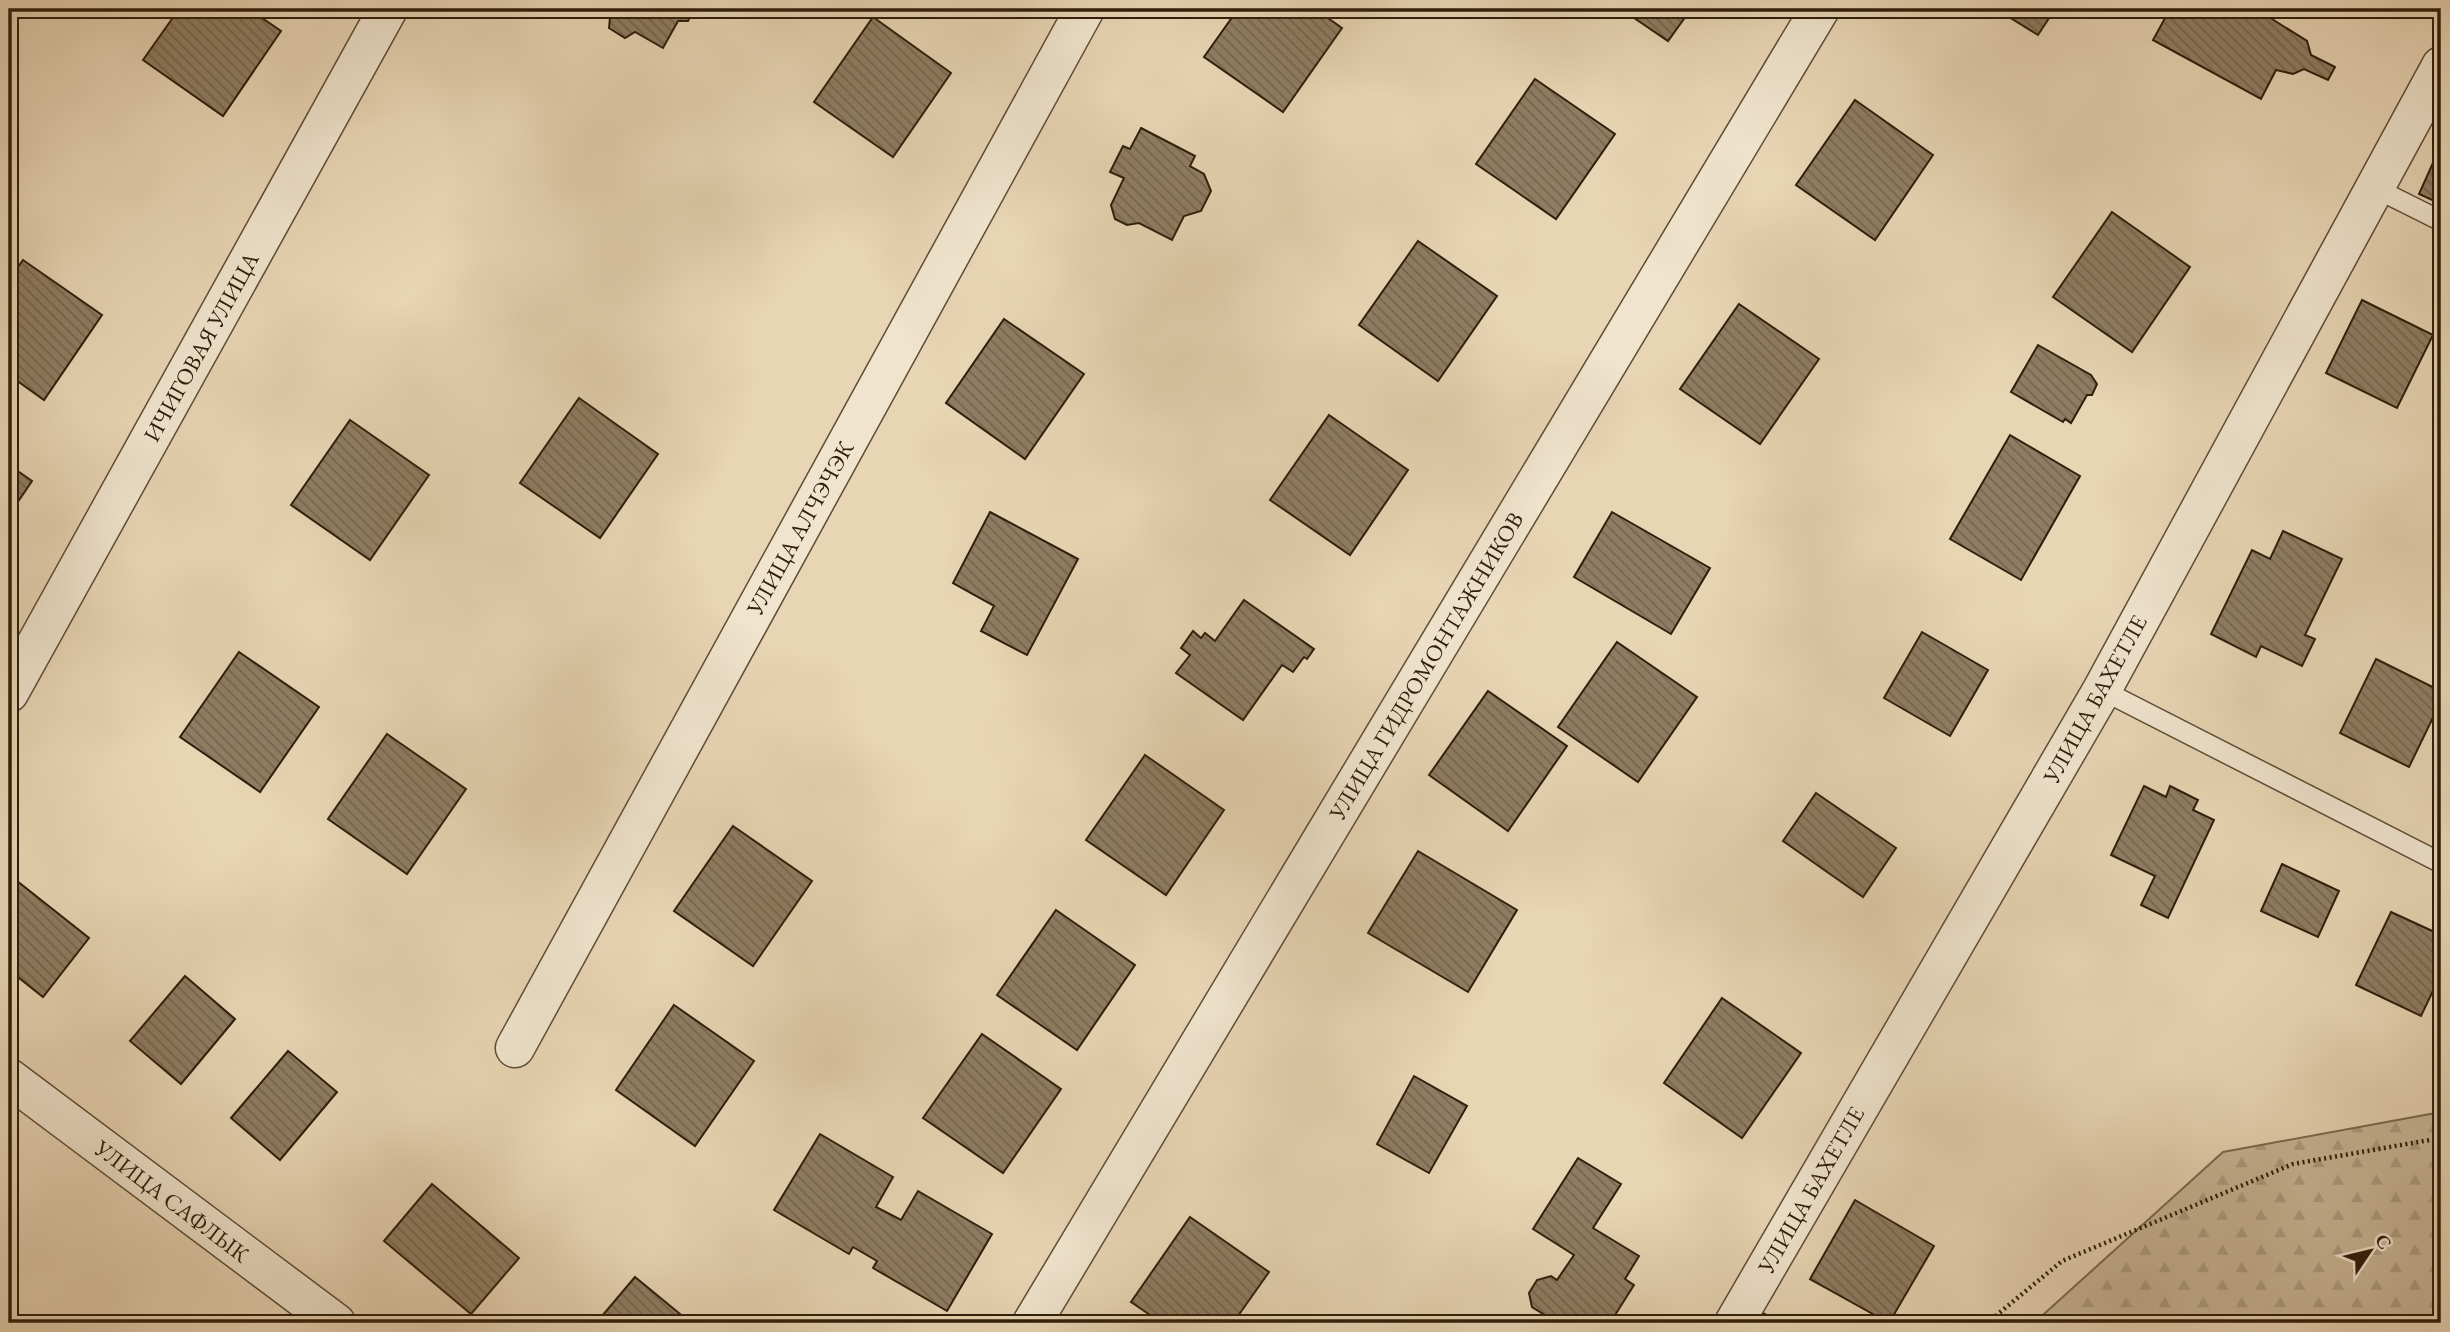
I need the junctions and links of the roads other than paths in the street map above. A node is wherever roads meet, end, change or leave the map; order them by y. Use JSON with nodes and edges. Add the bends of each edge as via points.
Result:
{"nodes":[{"id":1,"x":388,"y":9,"type":"edge"},
{"id":2,"x":1085,"y":9,"type":"edge"},
{"id":3,"x":1820,"y":9,"type":"edge"},
{"id":4,"x":2441,"y":66,"type":"edge"},
{"id":5,"x":2375,"y":188,"type":"junction"},
{"id":6,"x":2441,"y":221,"type":"edge"},
{"id":7,"x":12,"y":689,"type":"edge"},
{"id":8,"x":2102,"y":690,"type":"junction"},
{"id":9,"x":2441,"y":863,"type":"edge"},
{"id":10,"x":515,"y":1048,"type":"dead end"},
{"id":11,"x":9,"y":1078,"type":"edge"},
{"id":12,"x":335,"y":1323,"type":"edge"},
{"id":13,"x":1032,"y":1323,"type":"edge"},
{"id":14,"x":1734,"y":1323,"type":"edge"}],
"edges":[{"from":1,"to":7,"type":"street","name":"ИЧИГОВАЯ УЛИЦА"},
{"from":2,"to":10,"type":"street","name":"УЛИЦА АЛЧЭЧЭК"},
{"from":3,"to":13,"type":"street","name":"УЛИЦА ГИДРОМОНТАЖНИКОВ"},
{"from":4,"to":5,"type":"street","name":"УЛИЦА БАХЕТЛЕ"},
{"from":5,"to":6,"type":"lane"},
{"from":5,"to":8,"type":"street","name":"УЛИЦА БАХЕТЛЕ"},
{"from":8,"to":9,"type":"lane"},
{"from":8,"to":14,"type":"street","name":"УЛИЦА БАХЕТЛЕ"},
{"from":11,"to":12,"type":"street","name":"УЛИЦА САФЛЫК"}]}
